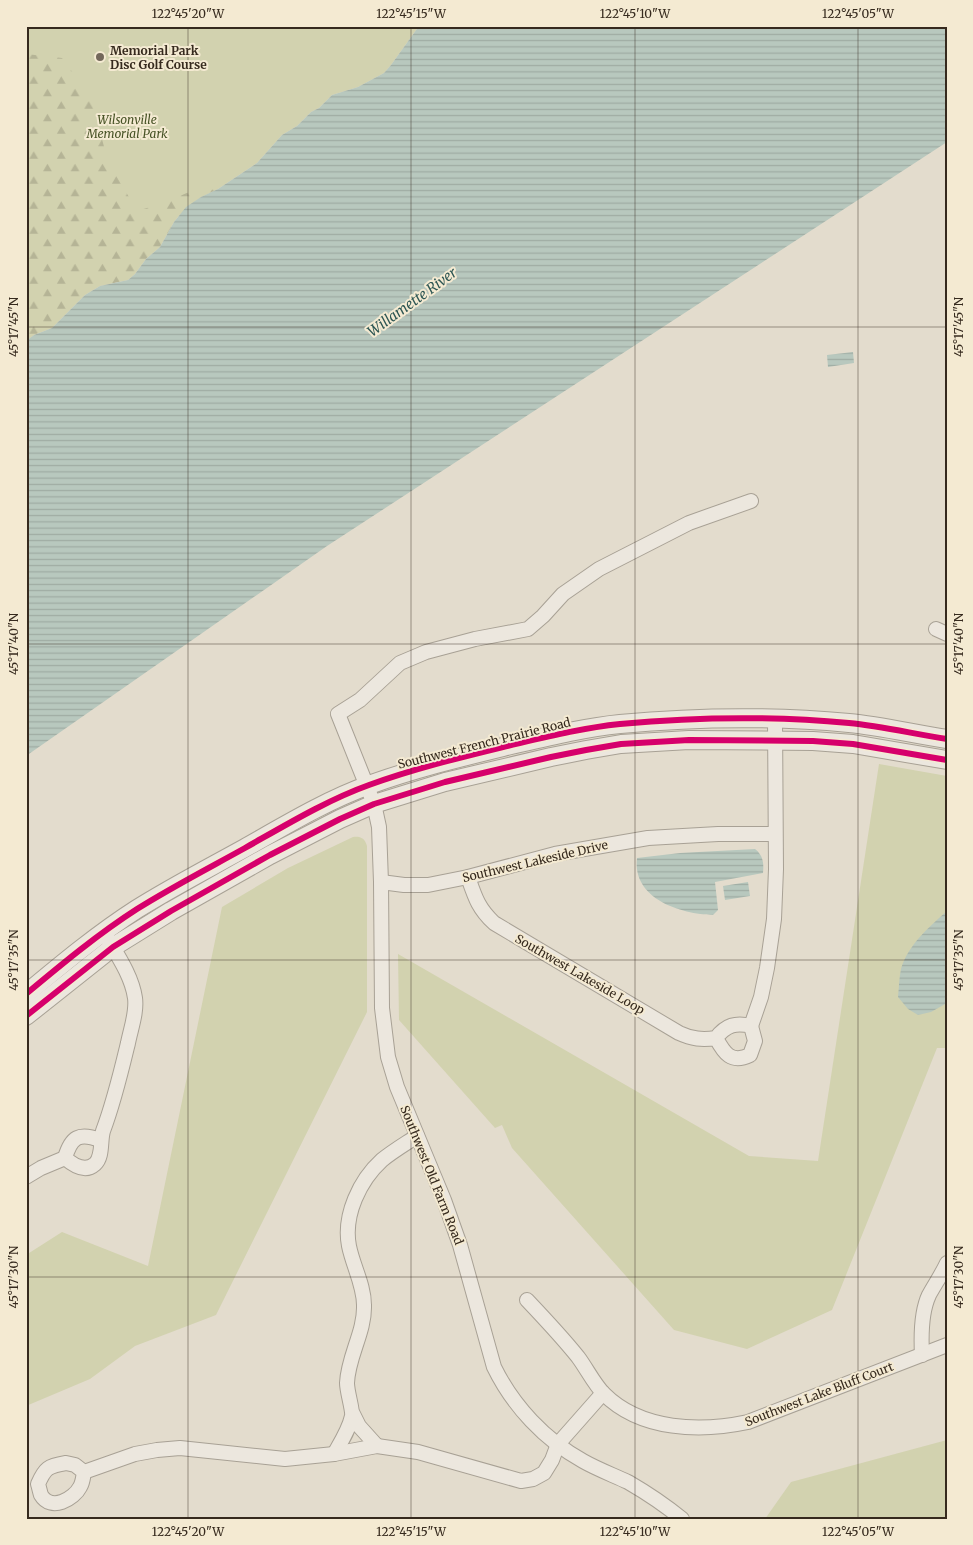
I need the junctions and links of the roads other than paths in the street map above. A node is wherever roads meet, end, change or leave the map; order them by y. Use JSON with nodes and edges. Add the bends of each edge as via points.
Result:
{"nodes":[{"id":1,"x":751,"y":501,"type":"dead end"},
{"id":2,"x":775,"y":719,"type":"junction"},
{"id":3,"x":947,"y":739,"type":"edge"},
{"id":4,"x":775,"y":740,"type":"junction"},
{"id":5,"x":947,"y":760,"type":"edge"},
{"id":6,"x":371,"y":795,"type":"junction"},
{"id":7,"x":775,"y":834,"type":"junction"},
{"id":8,"x":468,"y":877,"type":"junction"},
{"id":9,"x":381,"y":882,"type":"junction"},
{"id":10,"x":104,"y":931,"type":"junction"},
{"id":11,"x":113,"y":947,"type":"junction"},
{"id":12,"x":26,"y":994,"type":"edge"},
{"id":13,"x":26,"y":1016,"type":"edge"},
{"id":14,"x":751,"y":1026,"type":"junction"},
{"id":15,"x":716,"y":1038,"type":"junction"},
{"id":16,"x":417,"y":1136,"type":"junction"},
{"id":17,"x":100,"y":1140,"type":"junction"},
{"id":18,"x":65,"y":1158,"type":"junction"},
{"id":19,"x":26,"y":1177,"type":"edge"},
{"id":20,"x":947,"y":1264,"type":"edge"},
{"id":21,"x":527,"y":1300,"type":"dead end"},
{"id":22,"x":947,"y":1345,"type":"edge"},
{"id":23,"x":922,"y":1355,"type":"junction"},
{"id":24,"x":603,"y":1393,"type":"junction"},
{"id":25,"x":353,"y":1414,"type":"junction"},
{"id":26,"x":558,"y":1444,"type":"junction"},
{"id":27,"x":377,"y":1446,"type":"junction"},
{"id":28,"x":334,"y":1454,"type":"junction"},
{"id":29,"x":84,"y":1472,"type":"dead end"},
{"id":30,"x":682,"y":1519,"type":"edge"}],
"edges":[{"from":1,"to":6,"type":"street","name":"Southwest Old Farm Road","via":[[690,522],[599,569],[563,594],[528,629],[426,652],[400,663],[338,714]]},
{"from":2,"to":3,"type":"street","name":"Southwest French Prairie Road","via":[[852,723]]},
{"from":2,"to":4,"type":"street"},
{"from":2,"to":6,"type":"street","name":"Southwest French Prairie Road","via":[[619,724],[549,736],[443,762]]},
{"from":4,"to":5,"type":"street","name":"Southwest French Prairie Road","via":[[853,744]]},
{"from":4,"to":6,"type":"street","name":"Southwest French Prairie Road","via":[[621,744]]},
{"from":4,"to":7,"type":"street"},
{"from":6,"to":9,"type":"street","name":"Southwest Old Farm Road","via":[[379,827]]},
{"from":6,"to":10,"type":"street","name":"Southwest French Prairie Road","via":[[338,798],[260,839]]},
{"from":6,"to":11,"type":"street","name":"Southwest French Prairie Road","via":[[340,819],[270,855]]},
{"from":7,"to":8,"type":"street","name":"Southwest Lakeside Drive","via":[[648,838],[555,854]]},
{"from":7,"to":14,"type":"street","via":[[772,942],[761,997]]},
{"from":8,"to":9,"type":"street","name":"Southwest Lakeside Drive","via":[[428,885]]},
{"from":8,"to":15,"type":"street","name":"Southwest Lakeside Loop","via":[[484,913],[506,931],[679,1033],[691,1038]]},
{"from":9,"to":16,"type":"street","name":"Southwest Old Farm Road","via":[[385,1041],[397,1087]]},
{"from":10,"to":11,"type":"street"},
{"from":10,"to":12,"type":"street","name":"Southwest French Prairie Road"},
{"from":11,"to":13,"type":"street","name":"Southwest French Prairie Road"},
{"from":11,"to":17,"type":"street","via":[[132,983],[134,1015],[120,1077]]},
{"from":14,"to":15,"type":"street","via":[[740,1023],[728,1027]]},
{"from":14,"to":15,"type":"street","via":[[755,1041],[750,1055],[741,1059],[731,1057]]},
{"from":16,"to":25,"type":"street","via":[[392,1152],[373,1170],[351,1209],[348,1243],[364,1305],[347,1383]]},
{"from":16,"to":26,"type":"street","name":"Southwest Old Farm Road","via":[[460,1245],[494,1367],[516,1404]]},
{"from":17,"to":18,"type":"street","via":[[78,1137],[69,1144]]},
{"from":17,"to":18,"type":"street","via":[[100,1155],[96,1163],[87,1168],[74,1166]]},
{"from":18,"to":19,"type":"street"},
{"from":20,"to":23,"type":"street","via":[[928,1297]]},
{"from":21,"to":24,"type":"street","name":"Southwest Lake Bluff Court","via":[[566,1341]]},
{"from":22,"to":23,"type":"street","name":"Southwest Lake Bluff Court"},
{"from":23,"to":24,"type":"street","name":"Southwest Lake Bluff Court","via":[[748,1422],[725,1426],[702,1428],[656,1422],[623,1410]]},
{"from":24,"to":26,"type":"street"},
{"from":25,"to":27,"type":"street"},
{"from":25,"to":28,"type":"street"},
{"from":26,"to":27,"type":"street","via":[[544,1473],[521,1481],[452,1460]]},
{"from":26,"to":30,"type":"street","name":"Southwest Old Farm Road","via":[[582,1461],[648,1494]]},
{"from":27,"to":28,"type":"street"},
{"from":28,"to":29,"type":"street","via":[[285,1459],[180,1448],[135,1454]]}]}
